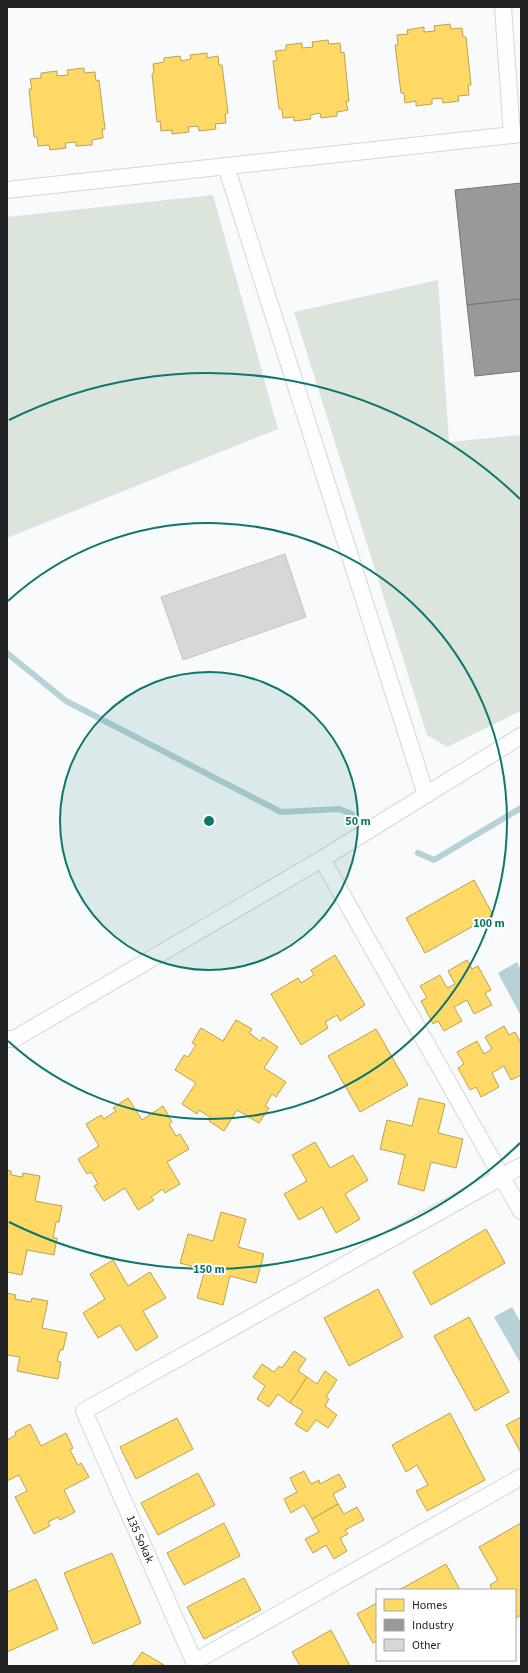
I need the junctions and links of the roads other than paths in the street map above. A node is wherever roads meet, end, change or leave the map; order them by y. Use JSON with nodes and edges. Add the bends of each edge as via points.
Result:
{"nodes":[{"id":1,"x":503,"y":7,"type":"edge"},
{"id":2,"x":516,"y":135,"type":"edge"},
{"id":3,"x":226,"y":166,"type":"junction"},
{"id":4,"x":7,"y":190,"type":"edge"},
{"id":5,"x":521,"y":736,"type":"edge"},
{"id":6,"x":426,"y":795,"type":"junction"},
{"id":7,"x":322,"y":859,"type":"junction"},
{"id":8,"x":7,"y":1038,"type":"edge"},
{"id":9,"x":521,"y":1166,"type":"edge"},
{"id":10,"x":502,"y":1177,"type":"junction"},
{"id":11,"x":521,"y":1211,"type":"edge"},
{"id":12,"x":521,"y":1477,"type":"edge"},
{"id":13,"x":195,"y":1664,"type":"edge"}],
"edges":[{"from":1,"to":2,"type":"street"},
{"from":2,"to":3,"type":"street"},
{"from":3,"to":4,"type":"street"},
{"from":3,"to":6,"type":"street"},
{"from":5,"to":6,"type":"street"},
{"from":6,"to":7,"type":"street"},
{"from":7,"to":8,"type":"street","via":[[14,1039]]},
{"from":7,"to":10,"type":"street"},
{"from":9,"to":10,"type":"street"},
{"from":10,"to":11,"type":"street"},
{"from":10,"to":13,"type":"street","name":"135 Sokak","via":[[84,1411]]},
{"from":12,"to":13,"type":"street"}]}
